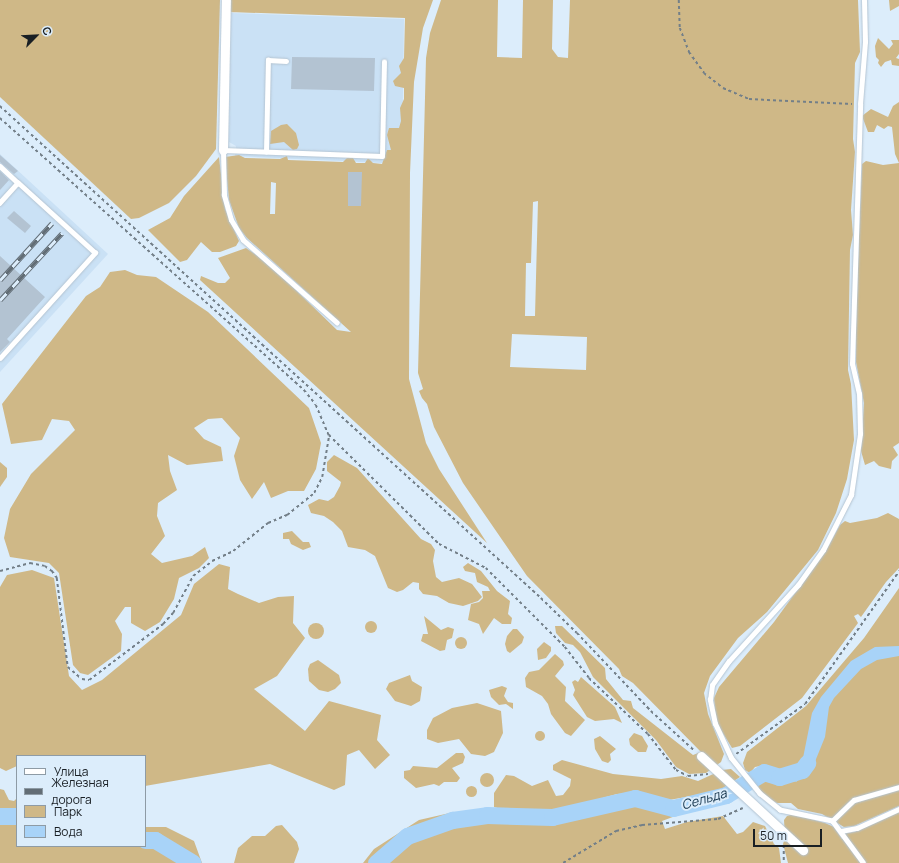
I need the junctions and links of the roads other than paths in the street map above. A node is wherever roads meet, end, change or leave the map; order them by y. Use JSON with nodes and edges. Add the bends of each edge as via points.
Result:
{"nodes":[{"id":1,"x":226,"y":0,"type":"edge"},
{"id":2,"x":864,"y":0,"type":"edge"},
{"id":3,"x":286,"y":61,"type":"dead end"},
{"id":4,"x":384,"y":62,"type":"dead end"},
{"id":5,"x":223,"y":150,"type":"junction"},
{"id":6,"x":266,"y":152,"type":"junction"},
{"id":7,"x":0,"y":166,"type":"edge"},
{"id":8,"x":18,"y":183,"type":"junction"},
{"id":9,"x":0,"y":202,"type":"edge"},
{"id":10,"x":337,"y":323,"type":"dead end"},
{"id":11,"x":0,"y":358,"type":"edge"},
{"id":12,"x":701,"y":756,"type":"road end"},
{"id":13,"x":899,"y":787,"type":"edge"},
{"id":14,"x":899,"y":809,"type":"edge"},
{"id":15,"x":832,"y":821,"type":"junction"},
{"id":16,"x":840,"y":831,"type":"junction"},
{"id":17,"x":803,"y":850,"type":"dead end"},
{"id":18,"x":863,"y":863,"type":"edge"}],
"edges":[{"from":1,"to":5,"type":"street"},
{"from":2,"to":15,"type":"lane","via":[[865,42],[860,104],[852,364],[859,394],[860,434],[851,495],[823,550],[798,585],[729,661],[712,685],[710,700],[711,713],[731,758],[760,794],[780,810]]},
{"from":3,"to":6,"type":"lane","via":[[268,60]]},
{"from":4,"to":6,"type":"lane","via":[[382,156]]},
{"from":5,"to":6,"type":"lane"},
{"from":5,"to":10,"type":"lane","via":[[224,195],[231,220],[243,240]]},
{"from":7,"to":8,"type":"lane"},
{"from":8,"to":9,"type":"lane"},
{"from":8,"to":11,"type":"lane","via":[[95,253]]},
{"from":12,"to":17,"type":"street","bridge":true},
{"from":13,"to":15,"type":"lane","via":[[854,800]]},
{"from":14,"to":16,"type":"lane","via":[[857,828]]},
{"from":15,"to":16,"type":"lane"},
{"from":16,"to":18,"type":"lane"}]}
